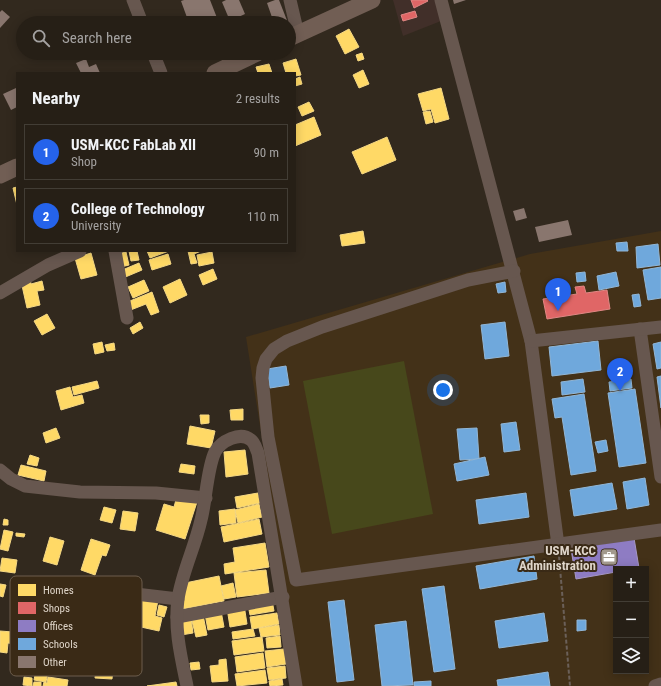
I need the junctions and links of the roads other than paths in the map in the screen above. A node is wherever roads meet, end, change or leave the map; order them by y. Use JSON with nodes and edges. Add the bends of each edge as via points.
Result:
{"nodes":[{"id":1,"x":134,"y":0,"type":"edge"},
{"id":2,"x":290,"y":0,"type":"edge"},
{"id":3,"x":372,"y":0,"type":"edge"},
{"id":4,"x":441,"y":0,"type":"edge"},
{"id":5,"x":140,"y":16,"type":"edge"},
{"id":6,"x":292,"y":16,"type":"edge"},
{"id":7,"x":296,"y":35,"type":"edge"},
{"id":8,"x":156,"y":60,"type":"edge"},
{"id":9,"x":243,"y":60,"type":"edge"},
{"id":10,"x":161,"y":72,"type":"edge"},
{"id":11,"x":217,"y":72,"type":"edge"},
{"id":12,"x":16,"y":167,"type":"edge"},
{"id":13,"x":0,"y":175,"type":"edge"},
{"id":14,"x":78,"y":252,"type":"edge"},
{"id":15,"x":114,"y":252,"type":"edge"},
{"id":16,"x":512,"y":265,"type":"junction"},
{"id":17,"x":0,"y":293,"type":"edge"},
{"id":18,"x":127,"y":318,"type":"dead end"},
{"id":19,"x":661,"y":327,"type":"edge"},
{"id":20,"x":640,"y":329,"type":"junction"},
{"id":21,"x":532,"y":341,"type":"junction"},
{"id":22,"x":0,"y":470,"type":"edge"},
{"id":23,"x":661,"y":477,"type":"edge"},
{"id":24,"x":206,"y":498,"type":"junction"},
{"id":25,"x":661,"y":530,"type":"edge"},
{"id":26,"x":558,"y":545,"type":"junction"},
{"id":27,"x":142,"y":595,"type":"edge"},
{"id":28,"x":283,"y":597,"type":"junction"},
{"id":29,"x":178,"y":599,"type":"junction"},
{"id":30,"x":177,"y":617,"type":"junction"},
{"id":31,"x":661,"y":684,"type":"edge"},
{"id":32,"x":187,"y":686,"type":"edge"},
{"id":33,"x":296,"y":686,"type":"edge"},
{"id":34,"x":655,"y":686,"type":"edge"}],
"edges":[{"from":1,"to":5,"type":"street"},
{"from":2,"to":6,"type":"street"},
{"from":3,"to":7,"type":"main road"},
{"from":4,"to":16,"type":"street"},
{"from":8,"to":10,"type":"street"},
{"from":9,"to":11,"type":"main road"},
{"from":12,"to":13,"type":"main road"},
{"from":14,"to":17,"type":"street","via":[[48,265]]},
{"from":15,"to":18,"type":"street"},
{"from":16,"to":21,"type":"street"},
{"from":16,"to":26,"type":"street","via":[[337,322],[287,341],[274,349],[266,359],[262,373],[268,437],[296,580]]},
{"from":19,"to":20,"type":"street"},
{"from":20,"to":21,"type":"street"},
{"from":20,"to":23,"type":"street"},
{"from":21,"to":26,"type":"street"},
{"from":22,"to":24,"type":"street","via":[[25,486],[80,492]]},
{"from":24,"to":28,"type":"street","via":[[212,460],[219,446],[233,438],[245,437],[251,440],[258,453]]},
{"from":24,"to":29,"type":"street"},
{"from":25,"to":26,"type":"street"},
{"from":27,"to":29,"type":"street"},
{"from":28,"to":30,"type":"street"},
{"from":28,"to":33,"type":"street"},
{"from":29,"to":30,"type":"street"},
{"from":30,"to":32,"type":"street","via":[[178,644]]},
{"from":31,"to":34,"type":"street"}]}
